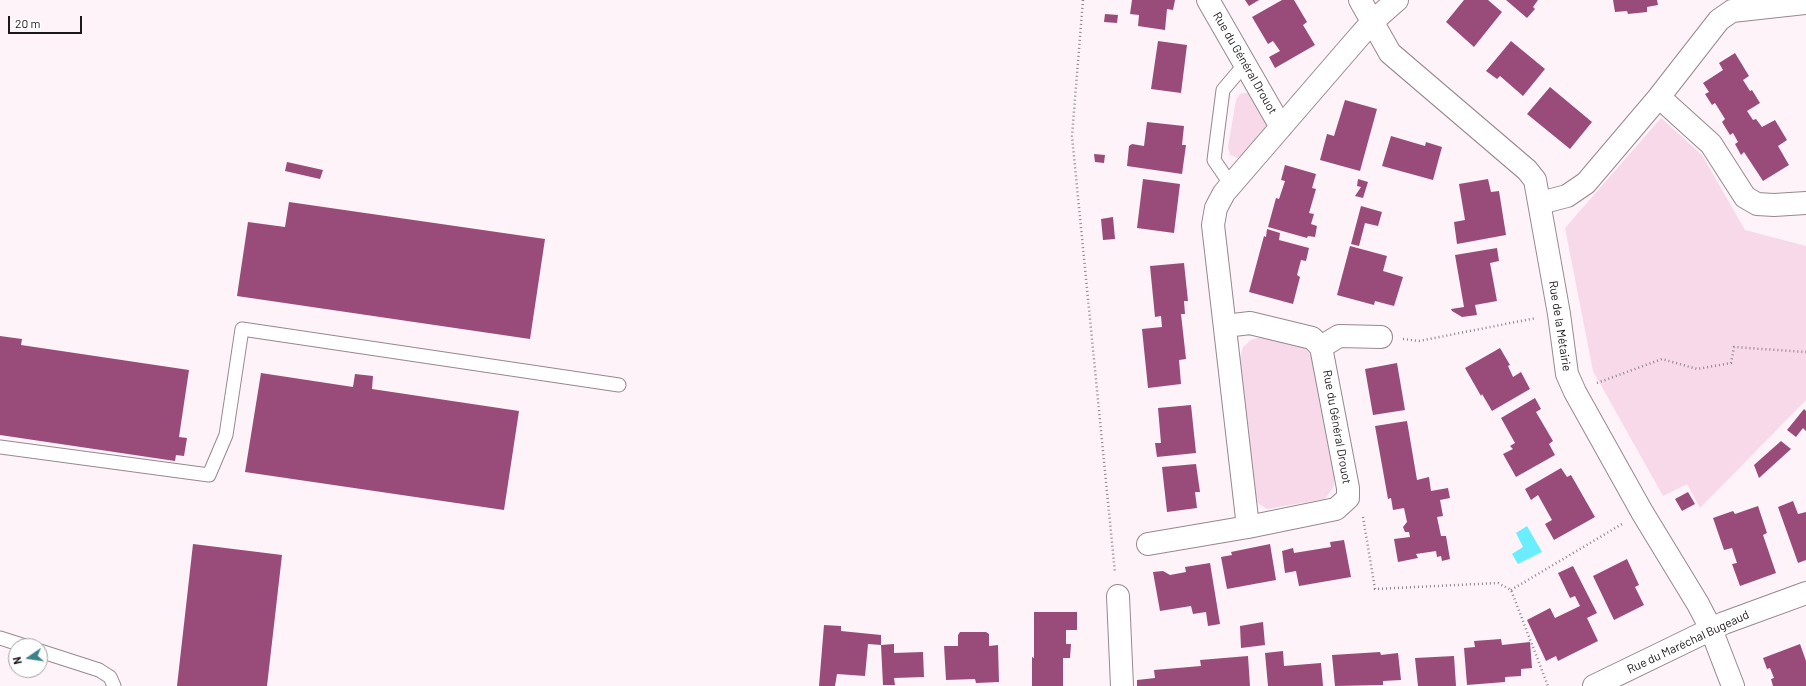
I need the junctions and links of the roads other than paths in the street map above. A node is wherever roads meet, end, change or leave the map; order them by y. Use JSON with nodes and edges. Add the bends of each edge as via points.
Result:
{"nodes":[{"id":1,"x":1208,"y":0,"type":"edge"},
{"id":2,"x":1360,"y":0,"type":"edge"},
{"id":3,"x":1397,"y":0,"type":"edge"},
{"id":4,"x":1806,"y":3,"type":"edge"},
{"id":5,"x":1372,"y":22,"type":"junction"},
{"id":6,"x":1245,"y":64,"type":"junction"},
{"id":7,"x":1658,"y":97,"type":"junction"},
{"id":8,"x":1282,"y":127,"type":"junction"},
{"id":9,"x":1231,"y":184,"type":"junction"},
{"id":10,"x":1540,"y":203,"type":"junction"},
{"id":11,"x":1806,"y":203,"type":"edge"},
{"id":12,"x":1225,"y":326,"type":"junction"},
{"id":13,"x":1381,"y":337,"type":"road end"},
{"id":14,"x":1321,"y":347,"type":"junction"},
{"id":15,"x":619,"y":385,"type":"dead end"},
{"id":16,"x":0,"y":447,"type":"edge"},
{"id":17,"x":1248,"y":527,"type":"junction"},
{"id":18,"x":1148,"y":544,"type":"dead end"},
{"id":19,"x":1806,"y":593,"type":"edge"},
{"id":20,"x":1118,"y":596,"type":"road end"},
{"id":21,"x":1710,"y":629,"type":"junction"},
{"id":22,"x":48,"y":654,"type":"edge"},
{"id":23,"x":114,"y":686,"type":"edge"},
{"id":24,"x":1122,"y":686,"type":"edge"},
{"id":25,"x":1594,"y":686,"type":"edge"},
{"id":26,"x":1733,"y":686,"type":"edge"}],
"edges":[{"from":1,"to":6,"type":"street","name":"Rue du Général Drouot"},
{"from":2,"to":5,"type":"street","name":"Rue de la Métairie"},
{"from":3,"to":5,"type":"street","name":"Rue du Général Drouot"},
{"from":4,"to":7,"type":"street","via":[[1732,11],[1719,20]]},
{"from":5,"to":8,"type":"street","name":"Rue du Général Drouot"},
{"from":5,"to":10,"type":"street","name":"Rue de la Métairie","via":[[1390,53],[1527,170],[1535,180]]},
{"from":6,"to":8,"type":"street","name":"Rue du Général Drouot"},
{"from":6,"to":9,"type":"lane","via":[[1223,90],[1214,160]]},
{"from":7,"to":10,"type":"street","via":[[1586,184],[1567,196]]},
{"from":7,"to":11,"type":"street","via":[[1711,144],[1745,197],[1757,204]]},
{"from":8,"to":9,"type":"street","name":"Rue du Général Drouot"},
{"from":9,"to":12,"type":"street","name":"Rue du Général Drouot","via":[[1216,208],[1213,225]]},
{"from":10,"to":21,"type":"street","name":"Rue de la Métairie","via":[[1567,374],[1642,512],[1698,604]]},
{"from":12,"to":14,"type":"street","via":[[1250,323],[1312,338]]},
{"from":12,"to":17,"type":"street","name":"Rue du Général Drouot"},
{"from":13,"to":14,"type":"street","via":[[1339,336]]},
{"from":14,"to":17,"type":"street","name":"Rue du Général Drouot","via":[[1348,498],[1336,509]]},
{"from":15,"to":16,"type":"lane","via":[[242,329],[226,435],[209,476]]},
{"from":17,"to":18,"type":"street","name":"Rue du Général Drouot"},
{"from":19,"to":21,"type":"street","name":"Rue du Maréchal Bugeaud"},
{"from":20,"to":24,"type":"street"},
{"from":21,"to":25,"type":"street","name":"Rue du Maréchal Bugeaud"},
{"from":21,"to":26,"type":"street","name":"Rue de la Métairie"},
{"from":22,"to":23,"type":"lane","via":[[99,670],[110,677]]}]}
